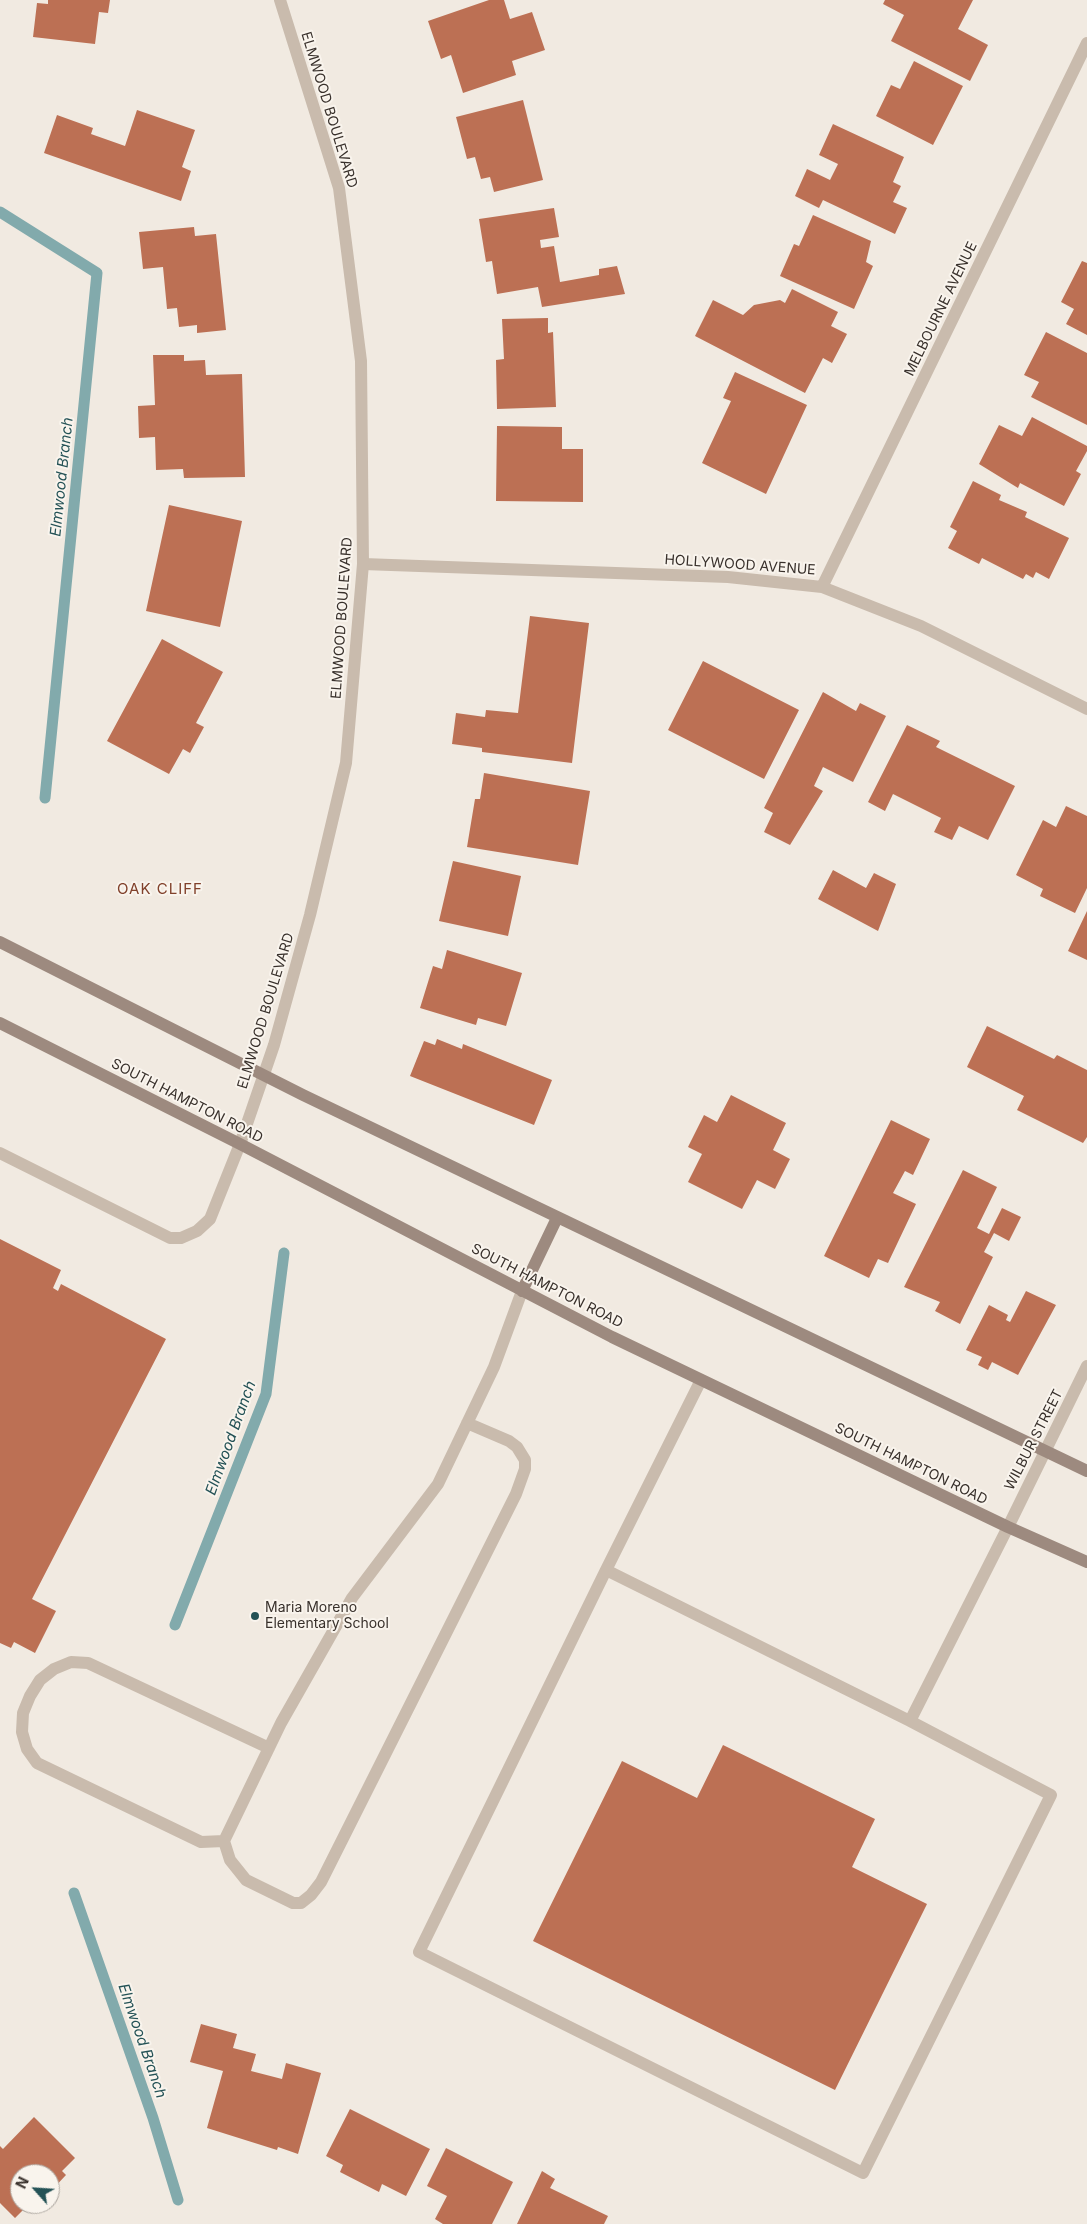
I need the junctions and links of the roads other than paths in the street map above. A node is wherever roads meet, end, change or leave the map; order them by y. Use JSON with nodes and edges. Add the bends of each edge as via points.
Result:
{"nodes":[{"id":1,"x":280,"y":0,"type":"edge"},
{"id":2,"x":1087,"y":43,"type":"edge"},
{"id":3,"x":364,"y":564,"type":"junction"},
{"id":4,"x":822,"y":587,"type":"junction"},
{"id":5,"x":1087,"y":709,"type":"edge"},
{"id":6,"x":0,"y":942,"type":"edge"},
{"id":7,"x":0,"y":1023,"type":"edge"},
{"id":8,"x":264,"y":1075,"type":"junction"},
{"id":9,"x":240,"y":1144,"type":"junction"},
{"id":10,"x":0,"y":1153,"type":"edge"},
{"id":11,"x":557,"y":1218,"type":"junction"},
{"id":12,"x":522,"y":1291,"type":"junction"},
{"id":13,"x":1087,"y":1366,"type":"edge"},
{"id":14,"x":701,"y":1380,"type":"junction"},
{"id":15,"x":467,"y":1423,"type":"junction"},
{"id":16,"x":1045,"y":1451,"type":"junction"},
{"id":17,"x":1087,"y":1471,"type":"edge"},
{"id":18,"x":1008,"y":1527,"type":"junction"},
{"id":19,"x":1087,"y":1562,"type":"edge"},
{"id":20,"x":606,"y":1570,"type":"junction"},
{"id":21,"x":910,"y":1721,"type":"junction"},
{"id":22,"x":269,"y":1748,"type":"junction"},
{"id":23,"x":224,"y":1841,"type":"junction"}],
"edges":[{"from":1,"to":3,"type":"street","name":"ELMWOOD BOULEVARD","via":[[339,188],[360,361]]},
{"from":2,"to":4,"type":"street","name":"MELBOURNE AVENUE"},
{"from":3,"to":4,"type":"street","name":"HOLLYWOOD AVENUE","via":[[728,577]]},
{"from":3,"to":8,"type":"street","name":"ELMWOOD BOULEVARD","via":[[346,764],[310,915]]},
{"from":4,"to":5,"type":"street","name":"HOLLYWOOD AVENUE","via":[[921,626]]},
{"from":6,"to":8,"type":"main road"},
{"from":7,"to":9,"type":"main road","name":"SOUTH HAMPTON ROAD"},
{"from":8,"to":9,"type":"street","name":"ELMWOOD BOULEVARD"},
{"from":8,"to":11,"type":"main road"},
{"from":9,"to":10,"type":"street","name":"ELMWOOD BOULEVARD","via":[[210,1219],[197,1231],[182,1238],[170,1238]]},
{"from":9,"to":12,"type":"main road","name":"SOUTH HAMPTON ROAD"},
{"from":11,"to":12,"type":"main road"},
{"from":11,"to":16,"type":"main road"},
{"from":12,"to":14,"type":"main road","name":"SOUTH HAMPTON ROAD"},
{"from":12,"to":15,"type":"street","via":[[494,1367]]},
{"from":13,"to":16,"type":"street","name":"WILBUR STREET"},
{"from":14,"to":18,"type":"main road","name":"SOUTH HAMPTON ROAD"},
{"from":14,"to":20,"type":"street"},
{"from":15,"to":22,"type":"street","via":[[438,1484],[352,1598]]},
{"from":15,"to":23,"type":"street","via":[[517,1447],[525,1460],[525,1469],[516,1494],[321,1882],[311,1896],[301,1903],[292,1903],[246,1880],[230,1860]]},
{"from":16,"to":17,"type":"main road"},
{"from":16,"to":18,"type":"street","name":"WILBUR STREET"},
{"from":18,"to":19,"type":"main road","name":"SOUTH HAMPTON ROAD"},
{"from":18,"to":21,"type":"street","name":"WILBUR STREET"},
{"from":20,"to":21,"type":"street"},
{"from":20,"to":21,"type":"street","via":[[419,1952],[863,2173],[1051,1795]]},
{"from":22,"to":23,"type":"street"},
{"from":22,"to":23,"type":"street","via":[[88,1663],[71,1662],[54,1669],[40,1680],[30,1696],[23,1713],[22,1732],[36,1763],[201,1842]]}]}
